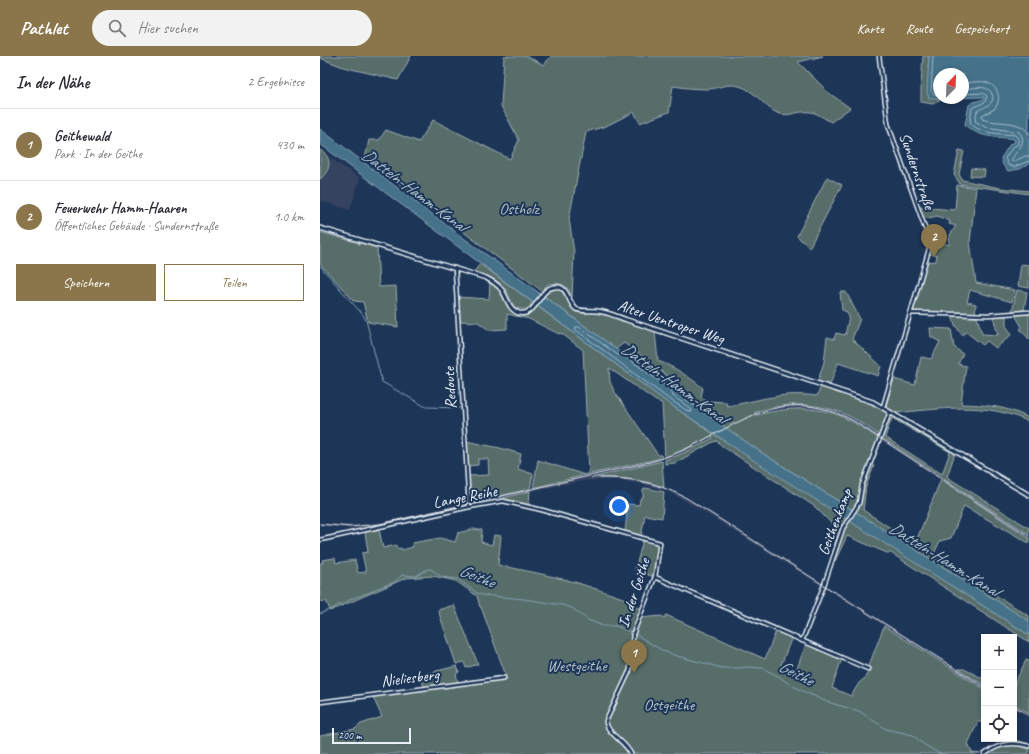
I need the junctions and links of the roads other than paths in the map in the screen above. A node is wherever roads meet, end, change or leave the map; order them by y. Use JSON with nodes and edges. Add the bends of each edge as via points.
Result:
{"nodes":[{"id":1,"x":879,"y":56,"type":"edge"},
{"id":2,"x":320,"y":228,"type":"edge"},
{"id":3,"x":455,"y":268,"type":"junction"},
{"id":4,"x":1029,"y":312,"type":"edge"},
{"id":5,"x":911,"y":313,"type":"junction"},
{"id":6,"x":883,"y":407,"type":"junction"},
{"id":7,"x":890,"y":412,"type":"junction"},
{"id":8,"x":1029,"y":495,"type":"edge"},
{"id":9,"x":468,"y":507,"type":"junction"},
{"id":10,"x":320,"y":540,"type":"edge"},
{"id":11,"x":660,"y":543,"type":"joint"},
{"id":12,"x":655,"y":577,"type":"junction"},
{"id":13,"x":802,"y":640,"type":"junction"},
{"id":14,"x":868,"y":669,"type":"dead end"},
{"id":15,"x":504,"y":678,"type":"dead end"},
{"id":16,"x":320,"y":702,"type":"edge"},
{"id":17,"x":1029,"y":746,"type":"edge"},
{"id":18,"x":631,"y":754,"type":"edge"},
{"id":19,"x":985,"y":754,"type":"edge"}],
"edges":[{"from":1,"to":5,"type":"street","name":"Sundernstraße","via":[[888,124],[930,242]]},
{"from":2,"to":3,"type":"street","name":"Alter Uentroper Weg"},
{"from":3,"to":6,"type":"street","name":"Alter Uentroper Weg","via":[[495,283],[504,292],[510,306],[516,312],[527,312],[532,309],[546,290],[554,286],[564,289],[572,305],[579,310],[601,311]]},
{"from":3,"to":9,"type":"street","name":"Redoute"},
{"from":4,"to":5,"type":"street","via":[[988,315]]},
{"from":5,"to":6,"type":"street","name":"Sundernstraße"},
{"from":6,"to":7,"type":"street","name":"Alter Uentroper Weg"},
{"from":7,"to":8,"type":"street","name":"Alter Uentroper Weg"},
{"from":7,"to":13,"type":"street","name":"Geithenkamp","via":[[862,485],[859,501],[846,523]]},
{"from":9,"to":10,"type":"street","name":"Lange Reihe"},
{"from":9,"to":11,"type":"street","name":"Lange Reihe","via":[[507,501]]},
{"from":11,"to":12,"type":"street","name":"In der Geithe"},
{"from":12,"to":13,"type":"street"},
{"from":12,"to":18,"type":"street","name":"In der Geithe","via":[[633,634],[630,670],[606,721],[608,729],[626,745]]},
{"from":13,"to":14,"type":"street"},
{"from":15,"to":16,"type":"street","name":"Nieliesberg"},
{"from":17,"to":19,"type":"street","via":[[1006,744]]}]}
